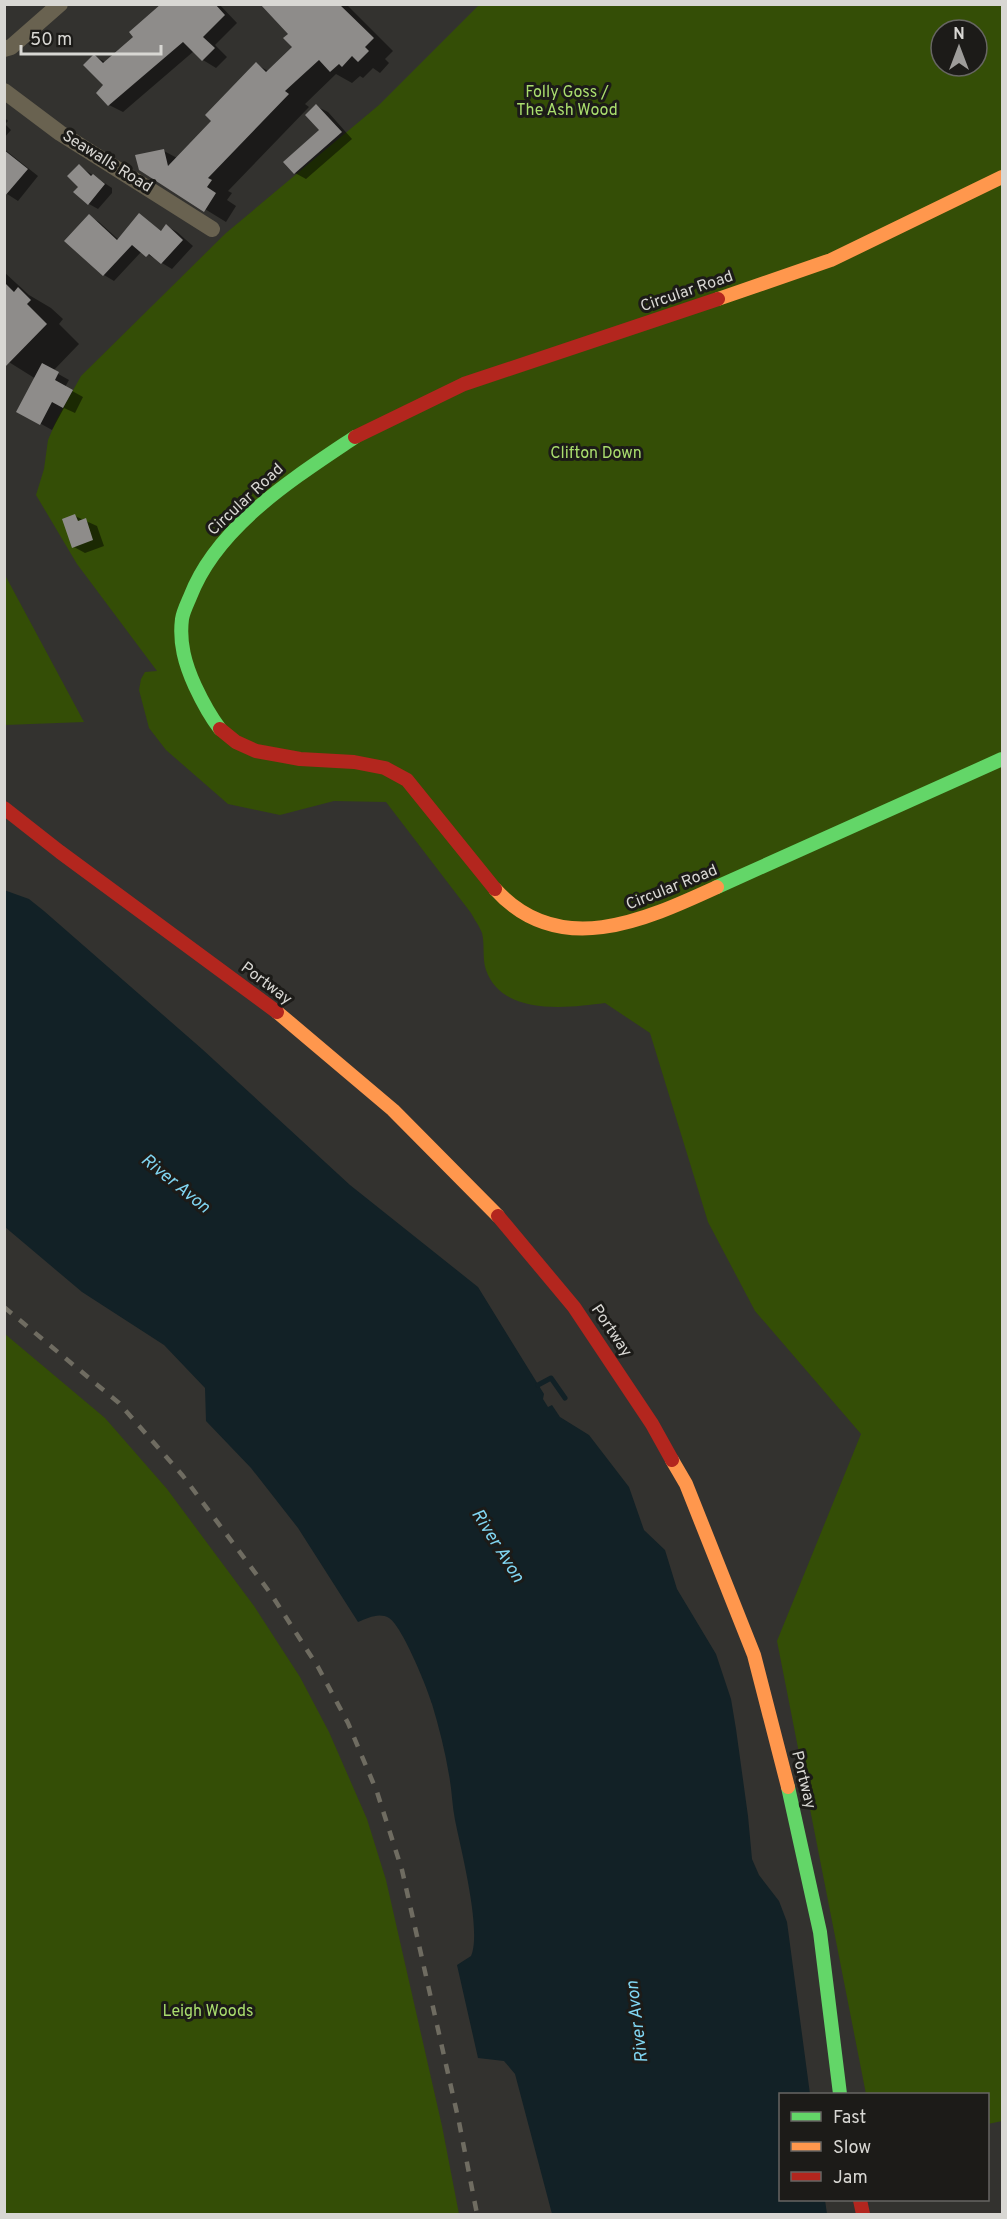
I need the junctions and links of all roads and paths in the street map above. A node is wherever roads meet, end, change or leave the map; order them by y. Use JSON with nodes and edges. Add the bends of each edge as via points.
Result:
{"nodes":[{"id":1,"x":60,"y":4,"type":"edge"},
{"id":2,"x":4,"y":49,"type":"edge"},
{"id":3,"x":4,"y":91,"type":"edge"},
{"id":4,"x":1002,"y":177,"type":"edge"},
{"id":5,"x":212,"y":229,"type":"dead end"},
{"id":6,"x":1002,"y":759,"type":"edge"},
{"id":7,"x":4,"y":808,"type":"edge"},
{"id":8,"x":840,"y":2093,"type":"edge"}],
"edges":[{"from":1,"to":2,"type":"street"},
{"from":3,"to":5,"type":"street","name":"Seawalls Road","via":[[60,133]]},
{"from":4,"to":6,"type":"main road","name":"Circular Road","via":[[831,260],[464,384],[360,433],[287,482],[226,538],[197,578],[182,617],[182,647],[188,670],[202,701],[227,735],[256,751],[385,768],[408,780],[504,900],[531,919],[561,929],[622,926],[662,912]]},
{"from":7,"to":8,"type":"main road","name":"Portway","via":[[258,997],[393,1110],[506,1225],[574,1306],[604,1350],[686,1484],[753,1655],[793,1804],[820,1932]]}]}
